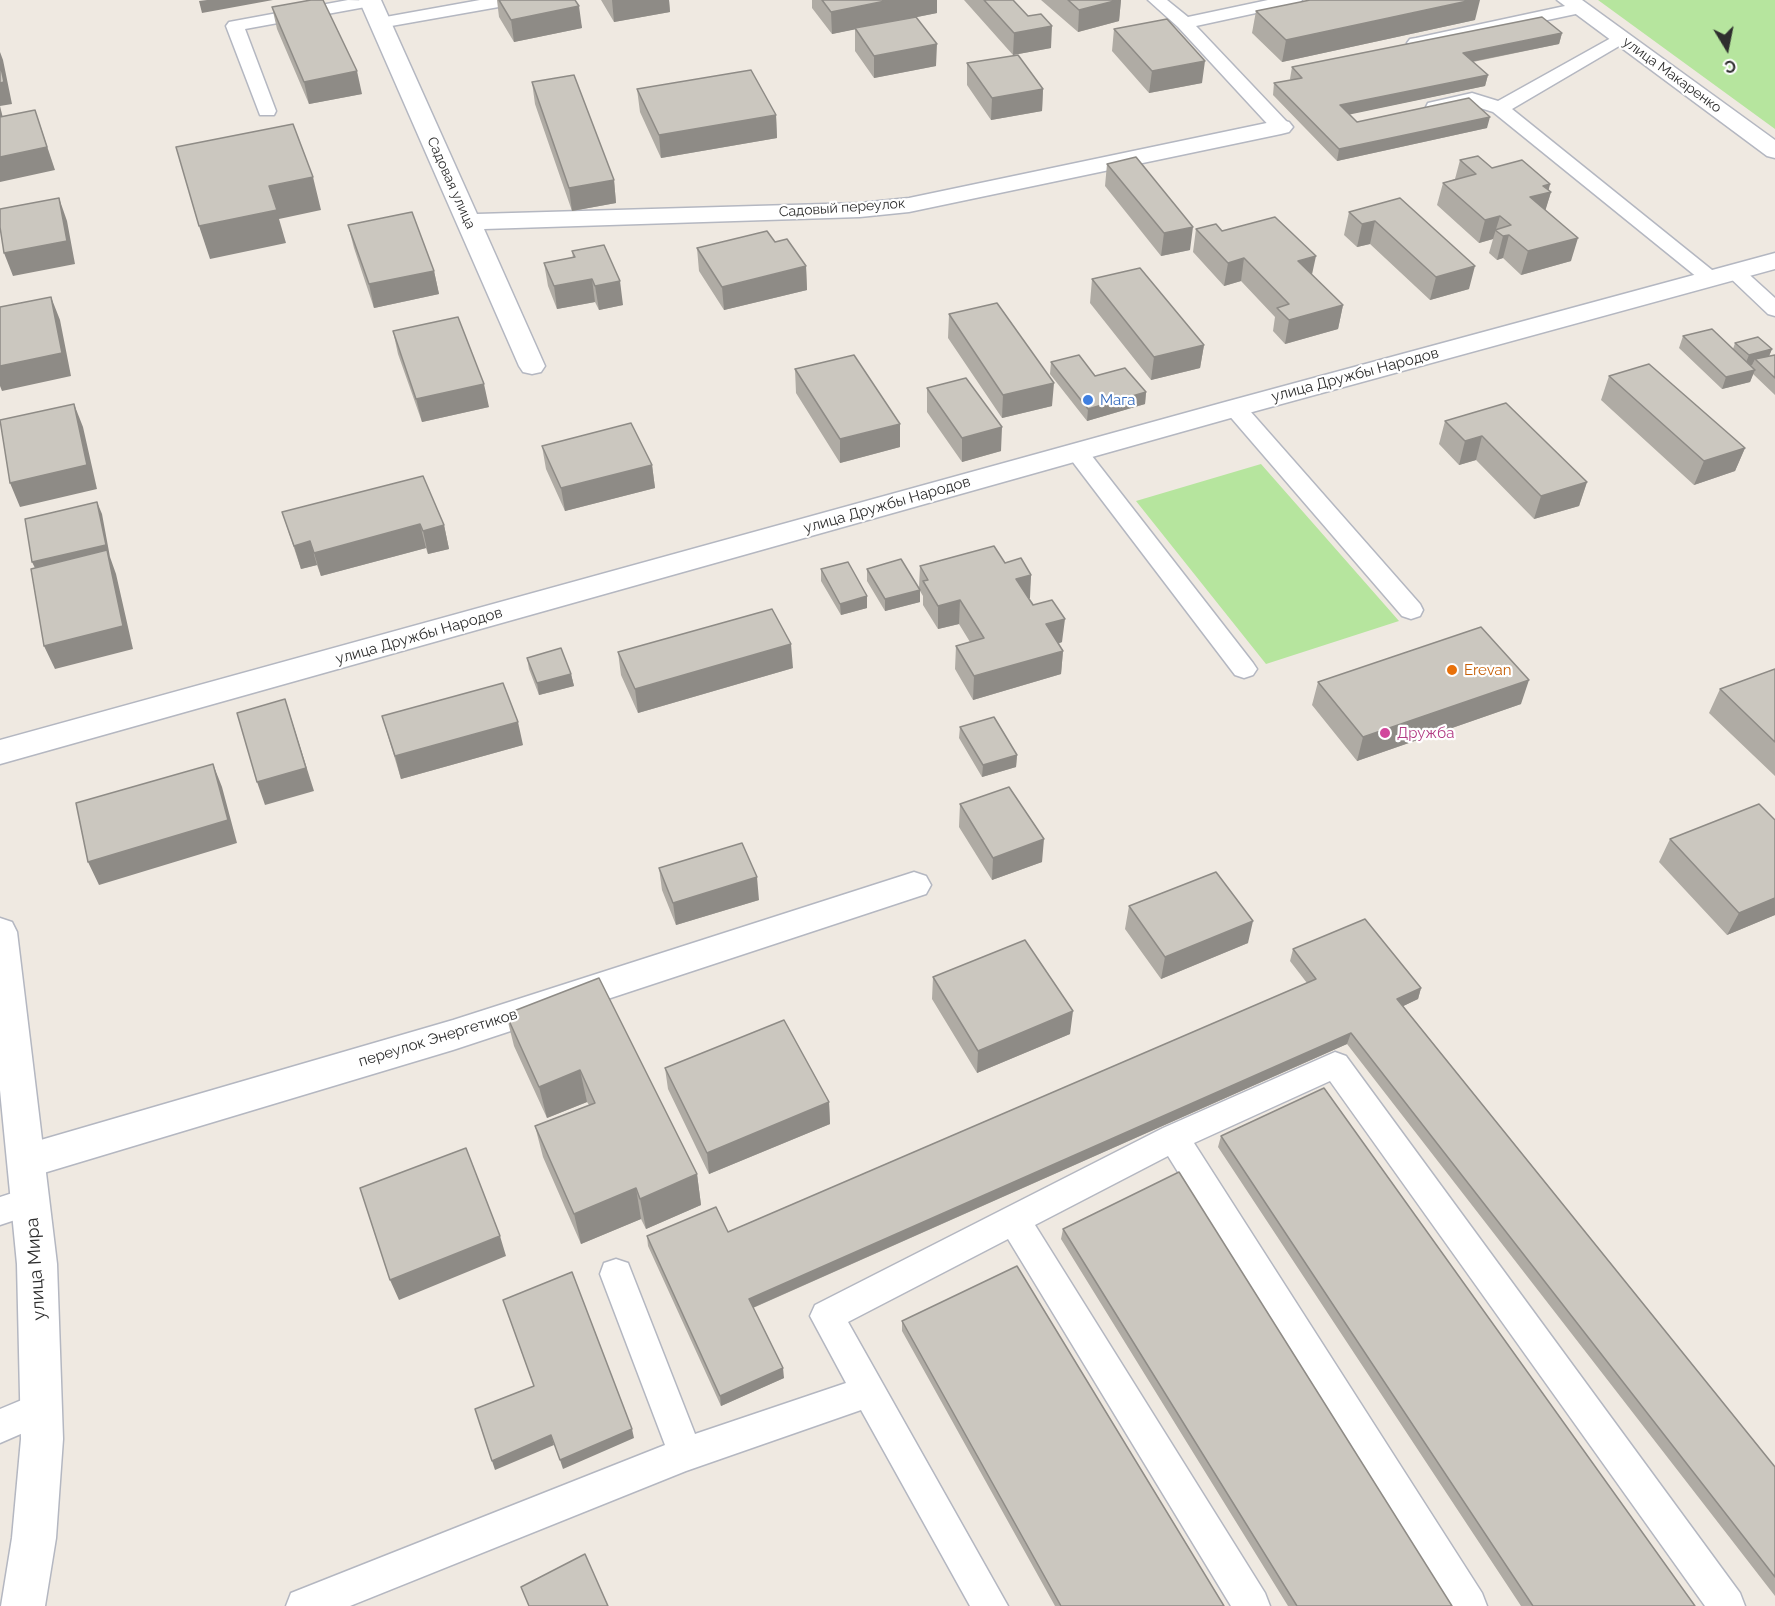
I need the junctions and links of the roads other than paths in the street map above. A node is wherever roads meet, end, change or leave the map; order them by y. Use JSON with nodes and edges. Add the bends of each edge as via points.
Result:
{"nodes":[{"id":1,"x":510,"y":0,"type":"edge"},
{"id":2,"x":1157,"y":0,"type":"edge"},
{"id":3,"x":1293,"y":0,"type":"edge"},
{"id":4,"x":370,"y":1,"type":"edge"},
{"id":5,"x":1573,"y":4,"type":"edge"},
{"id":6,"x":1184,"y":23,"type":"junction"},
{"id":7,"x":380,"y":24,"type":"junction"},
{"id":8,"x":1620,"y":38,"type":"junction"},
{"id":9,"x":1395,"y":48,"type":"edge"},
{"id":10,"x":1500,"y":108,"type":"junction"},
{"id":11,"x":267,"y":111,"type":"dead end"},
{"id":12,"x":1415,"y":111,"type":"edge"},
{"id":13,"x":1281,"y":127,"type":"joint"},
{"id":14,"x":1774,"y":149,"type":"edge"},
{"id":15,"x":468,"y":222,"type":"junction"},
{"id":16,"x":1775,"y":261,"type":"edge"},
{"id":17,"x":1723,"y":275,"type":"junction"},
{"id":18,"x":1775,"y":310,"type":"edge"},
{"id":19,"x":532,"y":366,"type":"dead end"},
{"id":20,"x":1235,"y":408,"type":"junction"},
{"id":21,"x":1077,"y":452,"type":"junction"},
{"id":22,"x":1412,"y":610,"type":"dead end"},
{"id":23,"x":1244,"y":669,"type":"dead end"},
{"id":24,"x":0,"y":752,"type":"edge"},
{"id":25,"x":914,"y":885,"type":"dead end"},
{"id":26,"x":0,"y":932,"type":"edge"},
{"id":27,"x":1174,"y":1138,"type":"junction"},
{"id":28,"x":27,"y":1161,"type":"junction"},
{"id":29,"x":15,"y":1206,"type":"edge"},
{"id":30,"x":1014,"y":1220,"type":"junction"},
{"id":31,"x":616,"y":1274,"type":"dead end"},
{"id":32,"x":869,"y":1391,"type":"junction"},
{"id":33,"x":41,"y":1408,"type":"junction"},
{"id":34,"x":0,"y":1426,"type":"edge"},
{"id":35,"x":686,"y":1454,"type":"junction"},
{"id":36,"x":23,"y":1606,"type":"edge"},
{"id":37,"x":304,"y":1606,"type":"edge"},
{"id":38,"x":990,"y":1606,"type":"edge"},
{"id":39,"x":1252,"y":1606,"type":"edge"},
{"id":40,"x":1470,"y":1606,"type":"edge"},
{"id":41,"x":1727,"y":1606,"type":"edge"}],
"edges":[{"from":1,"to":7,"type":"lane"},
{"from":2,"to":6,"type":"lane"},
{"from":3,"to":6,"type":"lane"},
{"from":4,"to":7,"type":"street","name":"Садовая улица"},
{"from":4,"to":11,"type":"lane","via":[[234,26]]},
{"from":5,"to":8,"type":"street","name":"улица Макаренко"},
{"from":5,"to":9,"type":"lane"},
{"from":6,"to":13,"type":"lane"},
{"from":7,"to":15,"type":"street","name":"Садовая улица"},
{"from":8,"to":10,"type":"lane"},
{"from":8,"to":14,"type":"street","name":"улица Макаренко"},
{"from":10,"to":12,"type":"lane","via":[[1472,99]]},
{"from":10,"to":17,"type":"lane"},
{"from":13,"to":15,"type":"street","name":"Садовый переулок","via":[[899,206],[848,211]]},
{"from":15,"to":19,"type":"street","name":"Садовая улица"},
{"from":16,"to":17,"type":"street","name":"улица Дружбы Народов"},
{"from":17,"to":18,"type":"lane"},
{"from":17,"to":20,"type":"street","name":"улица Дружбы Народов"},
{"from":20,"to":21,"type":"street","name":"улица Дружбы Народов"},
{"from":20,"to":22,"type":"lane"},
{"from":21,"to":23,"type":"lane"},
{"from":21,"to":24,"type":"street","name":"улица Дружбы Народов"},
{"from":25,"to":28,"type":"street","name":"переулок Энергетиков","via":[[453,1035]]},
{"from":26,"to":28,"type":"street","name":"улица Мира"},
{"from":27,"to":30,"type":"lane"},
{"from":27,"to":40,"type":"lane"},
{"from":27,"to":41,"type":"lane","via":[[1335,1065]]},
{"from":28,"to":29,"type":"street","name":"улица Мира"},
{"from":29,"to":33,"type":"street","name":"улица Мира","via":[[37,1264]]},
{"from":30,"to":32,"type":"lane","via":[[827,1316]]},
{"from":30,"to":39,"type":"lane"},
{"from":31,"to":35,"type":"lane"},
{"from":32,"to":35,"type":"lane"},
{"from":32,"to":38,"type":"lane"},
{"from":33,"to":34,"type":"lane"},
{"from":33,"to":36,"type":"street","name":"улица Мира","via":[[34,1538]]},
{"from":35,"to":37,"type":"lane"}]}
